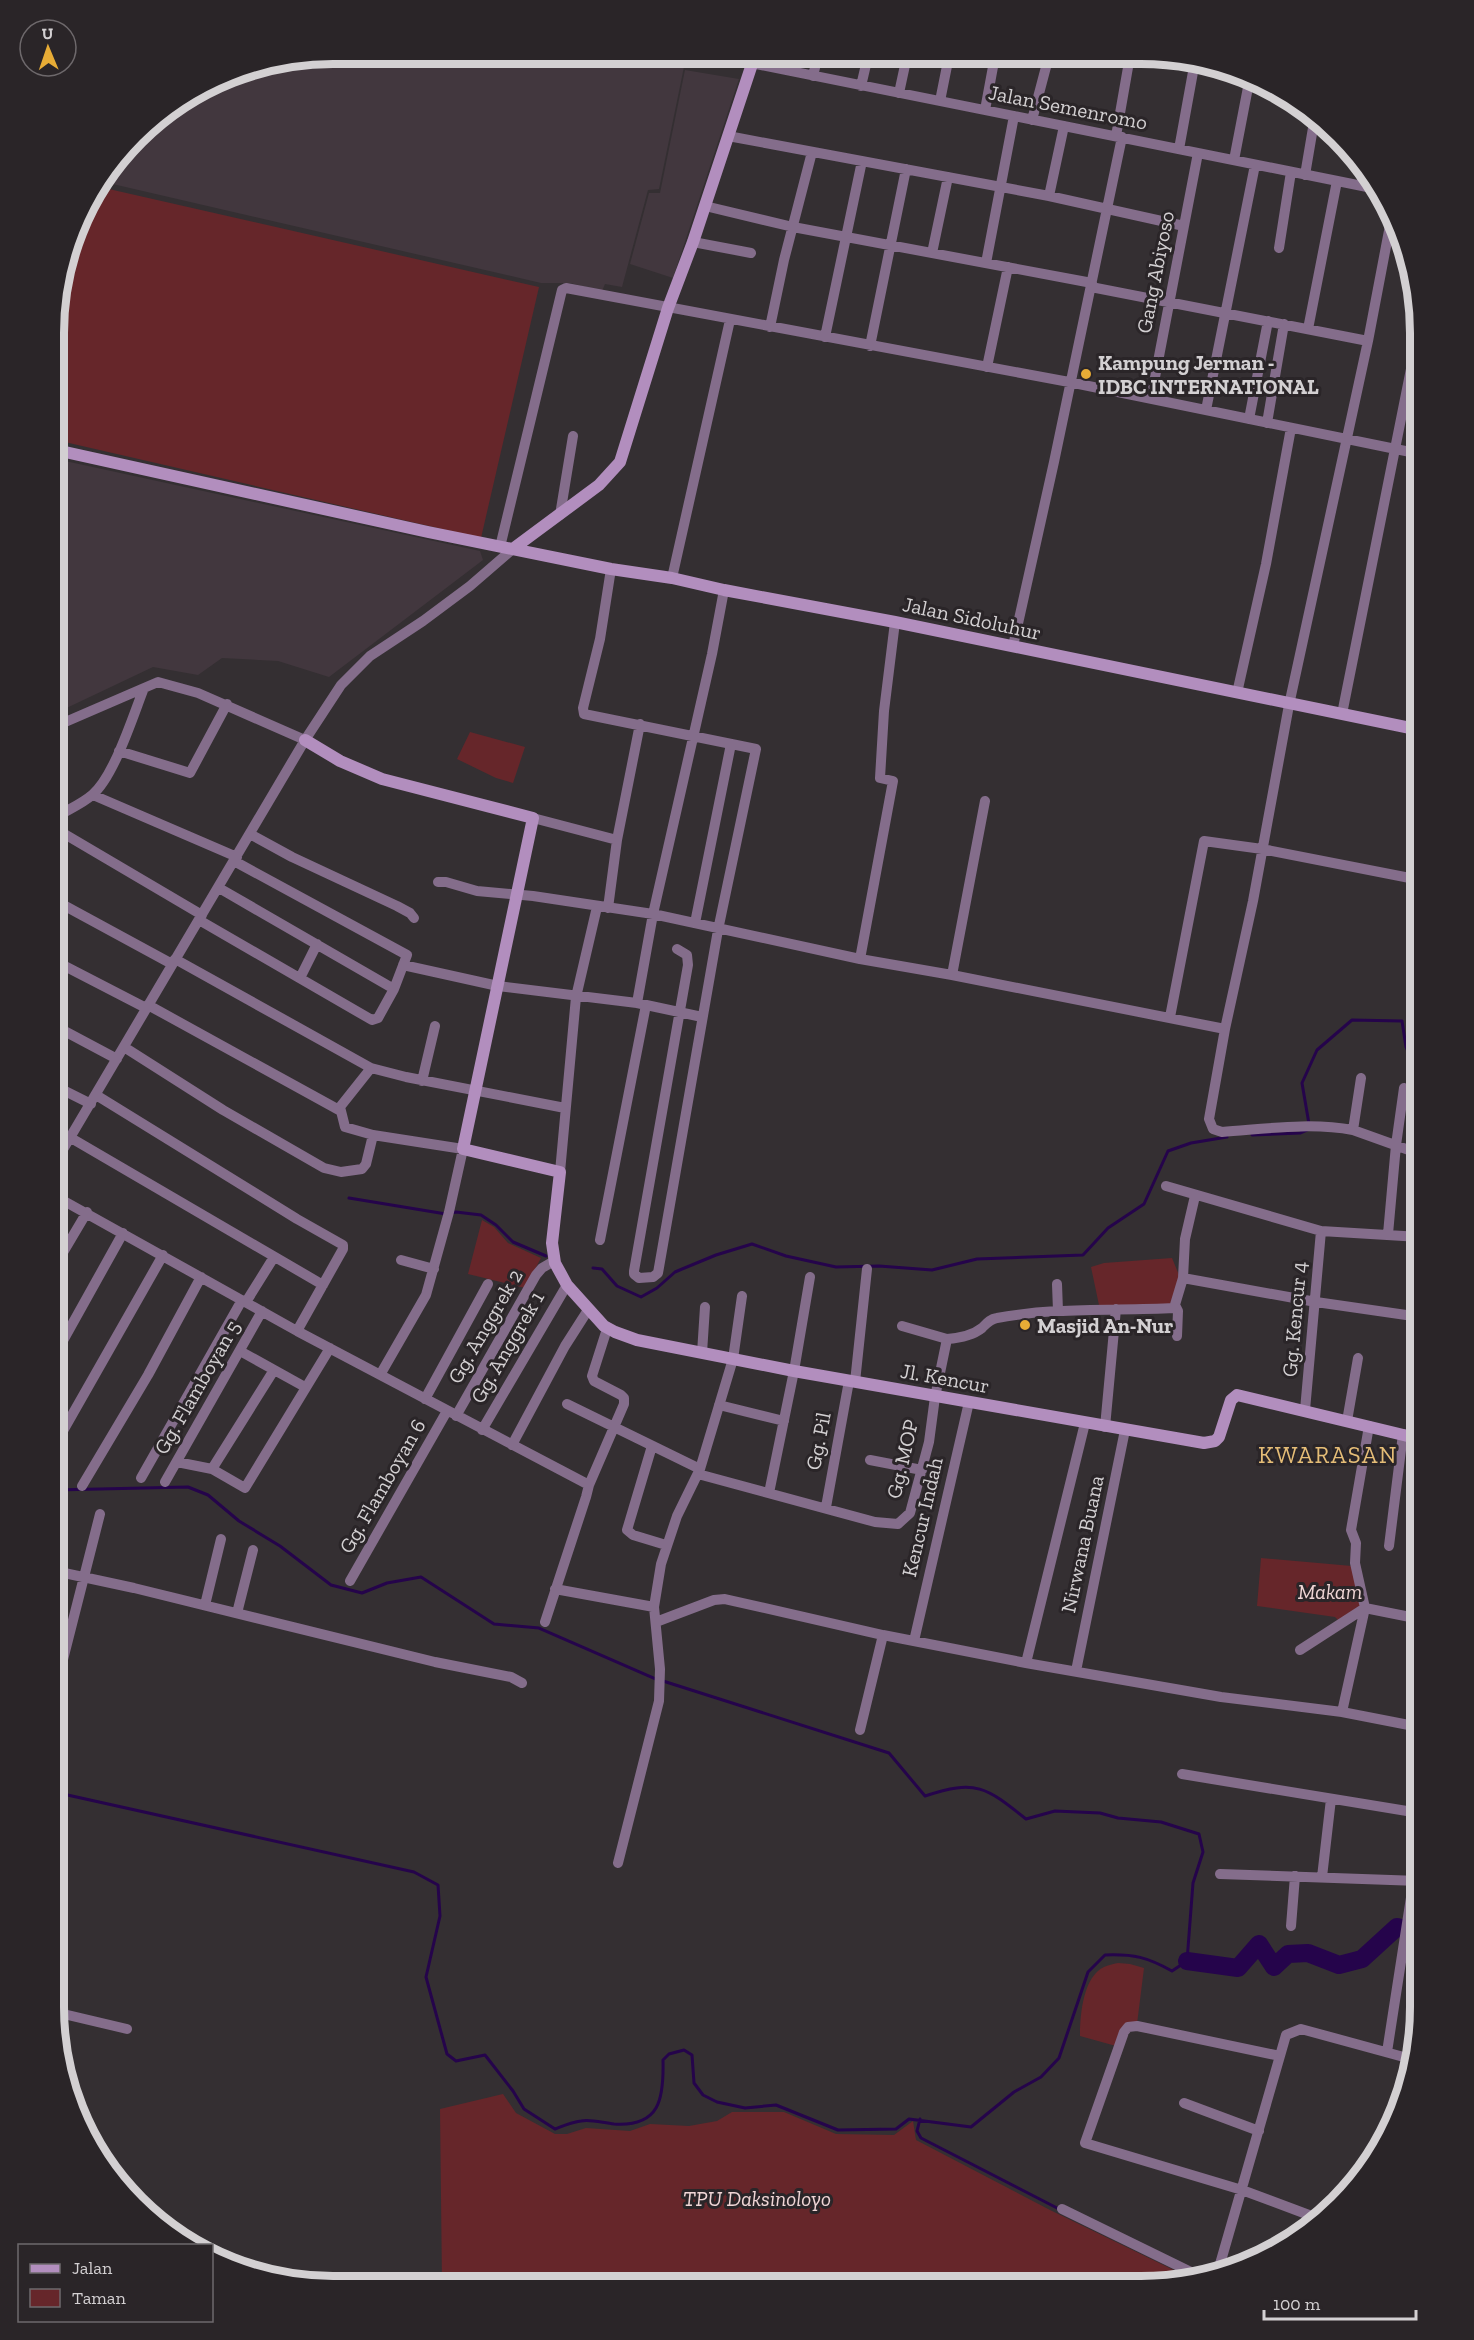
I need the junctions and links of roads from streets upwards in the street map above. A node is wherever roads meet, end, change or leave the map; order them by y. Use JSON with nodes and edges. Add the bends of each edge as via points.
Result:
{"nodes":[{"id":1,"x":752,"y":64,"type":"edge"},
{"id":2,"x":771,"y":64,"type":"edge"},
{"id":3,"x":816,"y":64,"type":"edge"},
{"id":4,"x":866,"y":64,"type":"edge"},
{"id":5,"x":905,"y":64,"type":"edge"},
{"id":6,"x":947,"y":64,"type":"edge"},
{"id":7,"x":994,"y":64,"type":"edge"},
{"id":8,"x":1129,"y":64,"type":"edge"},
{"id":9,"x":1046,"y":67,"type":"dead end"},
{"id":10,"x":1193,"y":70,"type":"edge"},
{"id":11,"x":813,"y":76,"type":"junction"},
{"id":12,"x":861,"y":86,"type":"junction"},
{"id":13,"x":1248,"y":87,"type":"edge"},
{"id":14,"x":899,"y":93,"type":"junction"},
{"id":15,"x":940,"y":101,"type":"junction"},
{"id":16,"x":985,"y":110,"type":"junction"},
{"id":17,"x":1014,"y":116,"type":"junction"},
{"id":18,"x":1032,"y":120,"type":"junction"},
{"id":19,"x":1064,"y":126,"type":"junction"},
{"id":20,"x":1313,"y":127,"type":"edge"},
{"id":21,"x":728,"y":136,"type":"junction"},
{"id":22,"x":1119,"y":136,"type":"junction"},
{"id":23,"x":1179,"y":149,"type":"junction"},
{"id":24,"x":812,"y":152,"type":"junction"},
{"id":25,"x":1198,"y":153,"type":"junction"},
{"id":26,"x":1234,"y":160,"type":"junction"},
{"id":27,"x":862,"y":161,"type":"junction"},
{"id":28,"x":1255,"y":165,"type":"junction"},
{"id":29,"x":906,"y":170,"type":"junction"},
{"id":30,"x":1291,"y":172,"type":"junction"},
{"id":31,"x":1305,"y":175,"type":"junction"},
{"id":32,"x":948,"y":177,"type":"junction"},
{"id":33,"x":1337,"y":181,"type":"junction"},
{"id":34,"x":1362,"y":181,"type":"edge"},
{"id":35,"x":1361,"y":185,"type":"junction"},
{"id":36,"x":1365,"y":186,"type":"edge"},
{"id":37,"x":999,"y":187,"type":"junction"},
{"id":38,"x":1049,"y":196,"type":"junction"},
{"id":39,"x":705,"y":206,"type":"junction"},
{"id":40,"x":1108,"y":209,"type":"junction"},
{"id":41,"x":1184,"y":226,"type":"junction"},
{"id":42,"x":793,"y":228,"type":"junction"},
{"id":43,"x":1389,"y":231,"type":"edge"},
{"id":44,"x":847,"y":237,"type":"junction"},
{"id":45,"x":693,"y":242,"type":"junction"},
{"id":46,"x":892,"y":246,"type":"junction"},
{"id":47,"x":1280,"y":248,"type":"dead end"},
{"id":48,"x":751,"y":253,"type":"dead end"},
{"id":49,"x":932,"y":253,"type":"junction"},
{"id":50,"x":986,"y":263,"type":"junction"},
{"id":51,"x":1008,"y":267,"type":"junction"},
{"id":52,"x":1091,"y":285,"type":"junction"},
{"id":53,"x":1168,"y":302,"type":"junction"},
{"id":54,"x":668,"y":308,"type":"junction"},
{"id":55,"x":1225,"y":313,"type":"junction"},
{"id":56,"x":730,"y":320,"type":"junction"},
{"id":57,"x":1268,"y":321,"type":"junction"},
{"id":58,"x":1284,"y":324,"type":"junction"},
{"id":59,"x":770,"y":327,"type":"junction"},
{"id":60,"x":1308,"y":329,"type":"junction"},
{"id":61,"x":825,"y":337,"type":"junction"},
{"id":62,"x":1368,"y":340,"type":"junction"},
{"id":63,"x":870,"y":346,"type":"junction"},
{"id":64,"x":987,"y":367,"type":"junction"},
{"id":65,"x":1410,"y":376,"type":"edge"},
{"id":66,"x":1070,"y":382,"type":"junction"},
{"id":67,"x":1151,"y":398,"type":"junction"},
{"id":68,"x":1206,"y":410,"type":"junction"},
{"id":69,"x":1249,"y":419,"type":"junction"},
{"id":70,"x":1267,"y":423,"type":"junction"},
{"id":71,"x":1291,"y":428,"type":"junction"},
{"id":72,"x":573,"y":435,"type":"dead end"},
{"id":73,"x":1346,"y":439,"type":"junction"},
{"id":74,"x":1396,"y":449,"type":"junction"},
{"id":75,"x":64,"y":452,"type":"edge"},
{"id":76,"x":1410,"y":452,"type":"edge"},
{"id":77,"x":560,"y":515,"type":"junction"},
{"id":78,"x":500,"y":547,"type":"junction"},
{"id":79,"x":514,"y":548,"type":"junction"},
{"id":80,"x":611,"y":569,"type":"junction"},
{"id":81,"x":672,"y":578,"type":"junction"},
{"id":82,"x":724,"y":590,"type":"junction"},
{"id":83,"x":895,"y":622,"type":"junction"},
{"id":84,"x":1013,"y":646,"type":"junction"},
{"id":85,"x":144,"y":688,"type":"junction"},
{"id":86,"x":1237,"y":693,"type":"junction"},
{"id":87,"x":227,"y":704,"type":"junction"},
{"id":88,"x":1289,"y":705,"type":"junction"},
{"id":89,"x":1342,"y":714,"type":"junction"},
{"id":90,"x":64,"y":723,"type":"edge"},
{"id":91,"x":640,"y":724,"type":"junction"},
{"id":92,"x":1410,"y":728,"type":"edge"},
{"id":93,"x":693,"y":737,"type":"junction"},
{"id":94,"x":305,"y":740,"type":"junction"},
{"id":95,"x":731,"y":744,"type":"junction"},
{"id":96,"x":119,"y":751,"type":"junction"},
{"id":97,"x":93,"y":795,"type":"junction"},
{"id":98,"x":985,"y":801,"type":"dead end"},
{"id":99,"x":64,"y":812,"type":"edge"},
{"id":100,"x":534,"y":818,"type":"junction"},
{"id":101,"x":64,"y":834,"type":"edge"},
{"id":102,"x":250,"y":834,"type":"junction"},
{"id":103,"x":618,"y":840,"type":"junction"},
{"id":104,"x":1262,"y":849,"type":"junction"},
{"id":105,"x":235,"y":859,"type":"junction"},
{"id":106,"x":1410,"y":878,"type":"edge"},
{"id":107,"x":438,"y":882,"type":"dead end"},
{"id":108,"x":219,"y":888,"type":"junction"},
{"id":109,"x":517,"y":894,"type":"junction"},
{"id":110,"x":64,"y":905,"type":"edge"},
{"id":111,"x":602,"y":907,"type":"junction"},
{"id":112,"x":653,"y":915,"type":"junction"},
{"id":113,"x":201,"y":917,"type":"junction"},
{"id":114,"x":414,"y":918,"type":"dead end"},
{"id":115,"x":695,"y":923,"type":"junction"},
{"id":116,"x":718,"y":930,"type":"junction"},
{"id":117,"x":317,"y":944,"type":"junction"},
{"id":118,"x":677,"y":949,"type":"dead end"},
{"id":119,"x":860,"y":959,"type":"junction"},
{"id":120,"x":174,"y":961,"type":"junction"},
{"id":121,"x":64,"y":965,"type":"edge"},
{"id":122,"x":403,"y":965,"type":"junction"},
{"id":123,"x":952,"y":975,"type":"junction"},
{"id":124,"x":300,"y":978,"type":"junction"},
{"id":125,"x":498,"y":986,"type":"junction"},
{"id":126,"x":394,"y":989,"type":"junction"},
{"id":127,"x":576,"y":997,"type":"junction"},
{"id":128,"x":642,"y":1004,"type":"junction"},
{"id":129,"x":147,"y":1007,"type":"junction"},
{"id":130,"x":678,"y":1012,"type":"junction"},
{"id":131,"x":702,"y":1017,"type":"junction"},
{"id":132,"x":1170,"y":1017,"type":"junction"},
{"id":133,"x":435,"y":1026,"type":"dead end"},
{"id":134,"x":1225,"y":1029,"type":"junction"},
{"id":135,"x":64,"y":1031,"type":"edge"},
{"id":136,"x":124,"y":1047,"type":"junction"},
{"id":137,"x":117,"y":1059,"type":"junction"},
{"id":138,"x":371,"y":1068,"type":"junction"},
{"id":139,"x":1361,"y":1078,"type":"dead end"},
{"id":140,"x":422,"y":1081,"type":"junction"},
{"id":141,"x":1404,"y":1088,"type":"dead end"},
{"id":142,"x":64,"y":1089,"type":"edge"},
{"id":143,"x":476,"y":1091,"type":"junction"},
{"id":144,"x":94,"y":1100,"type":"junction"},
{"id":145,"x":565,"y":1108,"type":"junction"},
{"id":146,"x":339,"y":1110,"type":"junction"},
{"id":147,"x":1353,"y":1130,"type":"junction"},
{"id":148,"x":373,"y":1135,"type":"junction"},
{"id":149,"x":71,"y":1138,"type":"junction"},
{"id":150,"x":1396,"y":1145,"type":"junction"},
{"id":151,"x":64,"y":1149,"type":"edge"},
{"id":152,"x":464,"y":1149,"type":"junction"},
{"id":153,"x":1410,"y":1150,"type":"edge"},
{"id":154,"x":560,"y":1172,"type":"junction"},
{"id":155,"x":1166,"y":1186,"type":"dead end"},
{"id":156,"x":1195,"y":1196,"type":"junction"},
{"id":157,"x":64,"y":1200,"type":"edge"},
{"id":158,"x":87,"y":1212,"type":"junction"},
{"id":159,"x":1322,"y":1231,"type":"junction"},
{"id":160,"x":123,"y":1233,"type":"junction"},
{"id":161,"x":1388,"y":1234,"type":"junction"},
{"id":162,"x":1410,"y":1236,"type":"edge"},
{"id":163,"x":600,"y":1240,"type":"dead end"},
{"id":164,"x":64,"y":1251,"type":"edge"},
{"id":165,"x":163,"y":1255,"type":"junction"},
{"id":166,"x":274,"y":1257,"type":"junction"},
{"id":167,"x":401,"y":1260,"type":"dead end"},
{"id":168,"x":554,"y":1261,"type":"junction"},
{"id":169,"x":434,"y":1269,"type":"junction"},
{"id":170,"x":867,"y":1269,"type":"dead end"},
{"id":171,"x":810,"y":1276,"type":"dead end"},
{"id":172,"x":201,"y":1277,"type":"junction"},
{"id":173,"x":1183,"y":1278,"type":"junction"},
{"id":174,"x":488,"y":1284,"type":"dead end"},
{"id":175,"x":1057,"y":1284,"type":"dead end"},
{"id":176,"x":323,"y":1285,"type":"junction"},
{"id":177,"x":567,"y":1285,"type":"junction"},
{"id":178,"x":742,"y":1296,"type":"dead end"},
{"id":179,"x":244,"y":1301,"type":"junction"},
{"id":180,"x":1316,"y":1302,"type":"junction"},
{"id":181,"x":705,"y":1307,"type":"dead end"},
{"id":182,"x":1176,"y":1307,"type":"junction"},
{"id":183,"x":1116,"y":1309,"type":"junction"},
{"id":184,"x":588,"y":1310,"type":"junction"},
{"id":185,"x":262,"y":1311,"type":"junction"},
{"id":186,"x":1058,"y":1311,"type":"junction"},
{"id":187,"x":1410,"y":1316,"type":"edge"},
{"id":188,"x":902,"y":1326,"type":"dead end"},
{"id":189,"x":607,"y":1329,"type":"junction"},
{"id":190,"x":297,"y":1331,"type":"junction"},
{"id":191,"x":1177,"y":1336,"type":"dead end"},
{"id":192,"x":64,"y":1339,"type":"edge"},
{"id":193,"x":947,"y":1339,"type":"junction"},
{"id":194,"x":330,"y":1348,"type":"junction"},
{"id":195,"x":240,"y":1351,"type":"junction"},
{"id":196,"x":702,"y":1353,"type":"junction"},
{"id":197,"x":1359,"y":1358,"type":"dead end"},
{"id":198,"x":733,"y":1359,"type":"junction"},
{"id":199,"x":274,"y":1370,"type":"junction"},
{"id":200,"x":794,"y":1371,"type":"junction"},
{"id":201,"x":380,"y":1376,"type":"junction"},
{"id":202,"x":852,"y":1381,"type":"junction"},
{"id":203,"x":305,"y":1388,"type":"junction"},
{"id":204,"x":935,"y":1397,"type":"junction"},
{"id":205,"x":425,"y":1399,"type":"junction"},
{"id":206,"x":969,"y":1402,"type":"junction"},
{"id":207,"x":567,"y":1404,"type":"dead end"},
{"id":208,"x":719,"y":1405,"type":"junction"},
{"id":209,"x":1305,"y":1410,"type":"junction"},
{"id":210,"x":451,"y":1414,"type":"junction"},
{"id":211,"x":784,"y":1421,"type":"junction"},
{"id":212,"x":1347,"y":1421,"type":"junction"},
{"id":213,"x":1085,"y":1423,"type":"junction"},
{"id":214,"x":1105,"y":1426,"type":"junction"},
{"id":215,"x":1369,"y":1426,"type":"junction"},
{"id":216,"x":612,"y":1428,"type":"junction"},
{"id":217,"x":64,"y":1429,"type":"edge"},
{"id":218,"x":482,"y":1430,"type":"junction"},
{"id":219,"x":1125,"y":1430,"type":"junction"},
{"id":220,"x":1403,"y":1434,"type":"junction"},
{"id":221,"x":1410,"y":1436,"type":"edge"},
{"id":222,"x":512,"y":1445,"type":"junction"},
{"id":223,"x":652,"y":1446,"type":"junction"},
{"id":224,"x":870,"y":1460,"type":"dead end"},
{"id":225,"x":177,"y":1462,"type":"junction"},
{"id":226,"x":212,"y":1469,"type":"junction"},
{"id":227,"x":922,"y":1470,"type":"junction"},
{"id":228,"x":699,"y":1472,"type":"junction"},
{"id":229,"x":141,"y":1478,"type":"dead end"},
{"id":230,"x":165,"y":1482,"type":"dead end"},
{"id":231,"x":589,"y":1485,"type":"junction"},
{"id":232,"x":82,"y":1486,"type":"dead end"},
{"id":233,"x":769,"y":1493,"type":"junction"},
{"id":234,"x":826,"y":1508,"type":"junction"},
{"id":235,"x":100,"y":1514,"type":"dead end"},
{"id":236,"x":221,"y":1539,"type":"dead end"},
{"id":237,"x":666,"y":1545,"type":"junction"},
{"id":238,"x":1389,"y":1546,"type":"dead end"},
{"id":239,"x":253,"y":1550,"type":"dead end"},
{"id":240,"x":64,"y":1573,"type":"edge"},
{"id":241,"x":84,"y":1578,"type":"junction"},
{"id":242,"x":350,"y":1581,"type":"dead end"},
{"id":243,"x":555,"y":1589,"type":"junction"},
{"id":244,"x":205,"y":1605,"type":"junction"},
{"id":245,"x":654,"y":1607,"type":"junction"},
{"id":246,"x":1365,"y":1608,"type":"junction"},
{"id":247,"x":237,"y":1613,"type":"junction"},
{"id":248,"x":1410,"y":1617,"type":"edge"},
{"id":249,"x":545,"y":1622,"type":"dead end"},
{"id":250,"x":656,"y":1622,"type":"junction"},
{"id":251,"x":883,"y":1635,"type":"junction"},
{"id":252,"x":914,"y":1641,"type":"junction"},
{"id":253,"x":1300,"y":1650,"type":"dead end"},
{"id":254,"x":64,"y":1656,"type":"edge"},
{"id":255,"x":1026,"y":1663,"type":"junction"},
{"id":256,"x":1077,"y":1666,"type":"dead end"},
{"id":257,"x":522,"y":1683,"type":"dead end"},
{"id":258,"x":1342,"y":1712,"type":"junction"},
{"id":259,"x":1410,"y":1725,"type":"edge"},
{"id":260,"x":860,"y":1730,"type":"dead end"},
{"id":261,"x":1182,"y":1774,"type":"dead end"},
{"id":262,"x":1331,"y":1798,"type":"junction"},
{"id":263,"x":1410,"y":1811,"type":"edge"},
{"id":264,"x":618,"y":1863,"type":"dead end"},
{"id":265,"x":1220,"y":1874,"type":"dead end"},
{"id":266,"x":1295,"y":1876,"type":"junction"},
{"id":267,"x":1322,"y":1877,"type":"junction"},
{"id":268,"x":1410,"y":1881,"type":"edge"},
{"id":269,"x":1410,"y":1912,"type":"edge"},
{"id":270,"x":1291,"y":1926,"type":"dead end"},
{"id":271,"x":64,"y":2014,"type":"edge"},
{"id":272,"x":127,"y":2029,"type":"dead end"},
{"id":273,"x":1387,"y":2052,"type":"junction"},
{"id":274,"x":1280,"y":2056,"type":"junction"},
{"id":275,"x":1404,"y":2057,"type":"edge"},
{"id":276,"x":1184,"y":2103,"type":"dead end"},
{"id":277,"x":1259,"y":2131,"type":"junction"},
{"id":278,"x":1242,"y":2190,"type":"junction"},
{"id":279,"x":1062,"y":2210,"type":"dead end"},
{"id":280,"x":1310,"y":2215,"type":"edge"},
{"id":281,"x":1220,"y":2263,"type":"edge"},
{"id":282,"x":1188,"y":2271,"type":"edge"}],
"edges":[{"from":1,"to":21,"type":"street"},
{"from":2,"to":11,"type":"street","name":"Jalan Semenromo"},
{"from":3,"to":11,"type":"street"},
{"from":4,"to":12,"type":"street"},
{"from":5,"to":14,"type":"street"},
{"from":6,"to":15,"type":"street"},
{"from":7,"to":16,"type":"street"},
{"from":8,"to":22,"type":"street"},
{"from":9,"to":18,"type":"street"},
{"from":10,"to":23,"type":"street"},
{"from":11,"to":12,"type":"street","name":"Jalan Semenromo"},
{"from":12,"to":14,"type":"street","name":"Jalan Semenromo"},
{"from":13,"to":26,"type":"street"},
{"from":14,"to":15,"type":"street","name":"Jalan Semenromo"},
{"from":15,"to":16,"type":"street","name":"Jalan Semenromo"},
{"from":16,"to":17,"type":"street","name":"Jalan Semenromo"},
{"from":17,"to":18,"type":"street","name":"Jalan Semenromo"},
{"from":17,"to":37,"type":"street"},
{"from":18,"to":19,"type":"street","name":"Jalan Semenromo"},
{"from":19,"to":22,"type":"street","name":"Jalan Semenromo"},
{"from":19,"to":38,"type":"street"},
{"from":20,"to":31,"type":"street"},
{"from":21,"to":24,"type":"street"},
{"from":21,"to":39,"type":"street"},
{"from":22,"to":23,"type":"street","name":"Jalan Semenromo"},
{"from":22,"to":40,"type":"street"},
{"from":23,"to":25,"type":"street","name":"Jalan Semenromo"},
{"from":24,"to":27,"type":"street"},
{"from":24,"to":42,"type":"street"},
{"from":25,"to":26,"type":"street","name":"Jalan Semenromo"},
{"from":25,"to":41,"type":"street","name":"Gang Abiyoso"},
{"from":26,"to":28,"type":"street","name":"Jalan Semenromo"},
{"from":27,"to":29,"type":"street"},
{"from":27,"to":44,"type":"street"},
{"from":28,"to":30,"type":"street","name":"Jalan Semenromo"},
{"from":28,"to":55,"type":"street"},
{"from":29,"to":32,"type":"street"},
{"from":29,"to":46,"type":"street"},
{"from":30,"to":31,"type":"street","name":"Jalan Semenromo"},
{"from":30,"to":47,"type":"street"},
{"from":31,"to":33,"type":"street","name":"Jalan Semenromo"},
{"from":32,"to":37,"type":"street"},
{"from":32,"to":49,"type":"street"},
{"from":33,"to":35,"type":"street","name":"Jalan Semenromo"},
{"from":33,"to":60,"type":"street"},
{"from":34,"to":35,"type":"street"},
{"from":35,"to":36,"type":"street","name":"Jalan Semenromo"},
{"from":37,"to":38,"type":"street"},
{"from":37,"to":50,"type":"street"},
{"from":38,"to":40,"type":"street"},
{"from":39,"to":42,"type":"street"},
{"from":39,"to":45,"type":"street"},
{"from":40,"to":41,"type":"street"},
{"from":40,"to":52,"type":"street"},
{"from":41,"to":53,"type":"street","name":"Gang Abiyoso"},
{"from":42,"to":44,"type":"street"},
{"from":42,"to":59,"type":"street"},
{"from":43,"to":62,"type":"street"},
{"from":44,"to":46,"type":"street"},
{"from":44,"to":61,"type":"street"},
{"from":45,"to":48,"type":"street"},
{"from":45,"to":54,"type":"street"},
{"from":46,"to":49,"type":"street"},
{"from":46,"to":63,"type":"street"},
{"from":49,"to":50,"type":"street"},
{"from":50,"to":51,"type":"street"},
{"from":51,"to":52,"type":"street"},
{"from":51,"to":64,"type":"street"},
{"from":52,"to":53,"type":"street"},
{"from":52,"to":66,"type":"street"},
{"from":53,"to":55,"type":"street"},
{"from":53,"to":67,"type":"street","name":"Gang Abiyoso"},
{"from":54,"to":56,"type":"street"},
{"from":54,"to":77,"type":"street","via":[[620,462],[599,485]]},
{"from":54,"to":78,"type":"street","via":[[563,288]]},
{"from":55,"to":57,"type":"street"},
{"from":55,"to":68,"type":"street"},
{"from":56,"to":59,"type":"street"},
{"from":56,"to":81,"type":"street"},
{"from":57,"to":58,"type":"street"},
{"from":57,"to":69,"type":"street"},
{"from":58,"to":60,"type":"street"},
{"from":58,"to":70,"type":"street"},
{"from":59,"to":61,"type":"street"},
{"from":60,"to":62,"type":"street"},
{"from":61,"to":63,"type":"street"},
{"from":62,"to":73,"type":"street"},
{"from":63,"to":64,"type":"street"},
{"from":64,"to":66,"type":"street"},
{"from":65,"to":74,"type":"street"},
{"from":66,"to":67,"type":"street"},
{"from":66,"to":84,"type":"street"},
{"from":67,"to":68,"type":"street"},
{"from":68,"to":69,"type":"street"},
{"from":69,"to":70,"type":"street"},
{"from":70,"to":71,"type":"street"},
{"from":71,"to":73,"type":"street"},
{"from":71,"to":86,"type":"street"},
{"from":72,"to":77,"type":"street"},
{"from":73,"to":74,"type":"street"},
{"from":73,"to":88,"type":"street"},
{"from":74,"to":76,"type":"street"},
{"from":74,"to":89,"type":"street"},
{"from":75,"to":78,"type":"street","name":"Jalan Sidoluhur"},
{"from":77,"to":79,"type":"street"},
{"from":78,"to":79,"type":"street","name":"Jalan Sidoluhur"},
{"from":79,"to":80,"type":"street","name":"Jalan Sidoluhur"},
{"from":79,"to":94,"type":"street","via":[[460,593],[370,656],[341,685]]},
{"from":80,"to":81,"type":"street","name":"Jalan Sidoluhur"},
{"from":80,"to":91,"type":"street","via":[[583,712]]},
{"from":81,"to":82,"type":"street","name":"Jalan Sidoluhur"},
{"from":82,"to":83,"type":"street","name":"Jalan Sidoluhur"},
{"from":82,"to":93,"type":"street"},
{"from":83,"to":84,"type":"street","name":"Jalan Sidoluhur"},
{"from":83,"to":119,"type":"street","via":[[880,778],[893,781]]},
{"from":84,"to":86,"type":"street","name":"Jalan Sidoluhur"},
{"from":85,"to":87,"type":"street","via":[[158,682]]},
{"from":85,"to":90,"type":"street"},
{"from":85,"to":96,"type":"street"},
{"from":86,"to":88,"type":"street","name":"Jalan Sidoluhur"},
{"from":87,"to":94,"type":"street"},
{"from":87,"to":96,"type":"street","via":[[190,773]]},
{"from":88,"to":89,"type":"street","name":"Jalan Sidoluhur"},
{"from":88,"to":104,"type":"street"},
{"from":89,"to":92,"type":"street","name":"Jalan Sidoluhur"},
{"from":91,"to":93,"type":"street"},
{"from":91,"to":103,"type":"street"},
{"from":93,"to":95,"type":"street"},
{"from":93,"to":112,"type":"street"},
{"from":94,"to":100,"type":"street","via":[[382,779]]},
{"from":94,"to":102,"type":"street"},
{"from":95,"to":115,"type":"street"},
{"from":95,"to":116,"type":"street","via":[[756,749]]},
{"from":96,"to":97,"type":"street"},
{"from":97,"to":99,"type":"street"},
{"from":97,"to":105,"type":"street"},
{"from":98,"to":123,"type":"street"},
{"from":100,"to":103,"type":"street"},
{"from":100,"to":109,"type":"street"},
{"from":101,"to":113,"type":"street"},
{"from":102,"to":105,"type":"street"},
{"from":102,"to":114,"type":"street","via":[[398,906]]},
{"from":103,"to":111,"type":"street"},
{"from":104,"to":106,"type":"street"},
{"from":104,"to":132,"type":"street","via":[[1204,842]]},
{"from":104,"to":134,"type":"street"},
{"from":105,"to":108,"type":"street"},
{"from":105,"to":122,"type":"street","via":[[407,955]]},
{"from":107,"to":109,"type":"street","via":[[477,891]]},
{"from":108,"to":113,"type":"street"},
{"from":108,"to":117,"type":"street"},
{"from":109,"to":111,"type":"street"},
{"from":109,"to":125,"type":"street"},
{"from":110,"to":120,"type":"street"},
{"from":111,"to":112,"type":"street"},
{"from":111,"to":127,"type":"street"},
{"from":112,"to":115,"type":"street"},
{"from":112,"to":128,"type":"street"},
{"from":113,"to":120,"type":"street"},
{"from":113,"to":124,"type":"street"},
{"from":115,"to":116,"type":"street"},
{"from":116,"to":119,"type":"street"},
{"from":116,"to":131,"type":"street"},
{"from":117,"to":124,"type":"street"},
{"from":117,"to":126,"type":"street"},
{"from":118,"to":130,"type":"street","via":[[688,959]]},
{"from":119,"to":123,"type":"street"},
{"from":120,"to":129,"type":"street"},
{"from":120,"to":138,"type":"street"},
{"from":121,"to":129,"type":"street"},
{"from":122,"to":125,"type":"street"},
{"from":122,"to":126,"type":"street"},
{"from":123,"to":132,"type":"street"},
{"from":124,"to":126,"type":"street","via":[[372,1020],[379,1017]]},
{"from":125,"to":127,"type":"street"},
{"from":125,"to":143,"type":"street"},
{"from":127,"to":128,"type":"street"},
{"from":127,"to":145,"type":"street"},
{"from":128,"to":130,"type":"street"},
{"from":128,"to":163,"type":"street"},
{"from":129,"to":136,"type":"street"},
{"from":129,"to":146,"type":"street"},
{"from":130,"to":131,"type":"street"},
{"from":130,"to":131,"type":"street","via":[[634,1271],[639,1278],[657,1273]]},
{"from":132,"to":134,"type":"street"},
{"from":133,"to":140,"type":"street"},
{"from":134,"to":147,"type":"street","via":[[1209,1119],[1215,1131],[1310,1126]]},
{"from":135,"to":137,"type":"street"},
{"from":136,"to":137,"type":"street"},
{"from":136,"to":148,"type":"street","via":[[324,1168],[341,1172],[362,1169]]},
{"from":137,"to":144,"type":"street"},
{"from":138,"to":140,"type":"street"},
{"from":138,"to":146,"type":"street"},
{"from":139,"to":147,"type":"street"},
{"from":140,"to":143,"type":"street"},
{"from":141,"to":150,"type":"street"},
{"from":142,"to":144,"type":"street"},
{"from":143,"to":145,"type":"street"},
{"from":143,"to":152,"type":"street"},
{"from":144,"to":149,"type":"street"},
{"from":144,"to":176,"type":"street","via":[[342,1244],[343,1249]]},
{"from":145,"to":154,"type":"street"},
{"from":146,"to":148,"type":"street","via":[[345,1127]]},
{"from":147,"to":150,"type":"street"},
{"from":148,"to":152,"type":"street"},
{"from":149,"to":151,"type":"street"},
{"from":149,"to":166,"type":"street"},
{"from":150,"to":153,"type":"street"},
{"from":150,"to":161,"type":"street"},
{"from":152,"to":154,"type":"street"},
{"from":152,"to":169,"type":"street"},
{"from":154,"to":168,"type":"street","name":"Jl. Kencur","via":[[552,1243]]},
{"from":155,"to":156,"type":"street"},
{"from":156,"to":159,"type":"street"},
{"from":156,"to":173,"type":"street","via":[[1185,1239]]},
{"from":157,"to":158,"type":"street"},
{"from":158,"to":160,"type":"street"},
{"from":158,"to":164,"type":"street"},
{"from":159,"to":161,"type":"street"},
{"from":159,"to":180,"type":"street","name":"Gg. Kencur 4"},
{"from":160,"to":165,"type":"street"},
{"from":160,"to":192,"type":"street"},
{"from":161,"to":162,"type":"street"},
{"from":165,"to":172,"type":"street"},
{"from":165,"to":217,"type":"street"},
{"from":166,"to":176,"type":"street"},
{"from":166,"to":179,"type":"street"},
{"from":167,"to":169,"type":"street"},
{"from":168,"to":177,"type":"street","name":"Jl. Kencur"},
{"from":168,"to":210,"type":"street","name":"Gg. Anggrek 2","via":[[536,1275]]},
{"from":169,"to":201,"type":"street","via":[[422,1304]]},
{"from":170,"to":202,"type":"street","name":"Gg. Pil"},
{"from":171,"to":200,"type":"street"},
{"from":172,"to":179,"type":"street"},
{"from":172,"to":232,"type":"street"},
{"from":173,"to":180,"type":"street"},
{"from":173,"to":182,"type":"street"},
{"from":174,"to":205,"type":"street"},
{"from":175,"to":186,"type":"street"},
{"from":176,"to":190,"type":"street"},
{"from":177,"to":184,"type":"street","name":"Jl. Kencur"},
{"from":177,"to":218,"type":"street","name":"Gg. Anggrek 1"},
{"from":178,"to":198,"type":"street"},
{"from":179,"to":185,"type":"street"},
{"from":179,"to":229,"type":"street"},
{"from":180,"to":187,"type":"street"},
{"from":180,"to":209,"type":"street","name":"Gg. Kencur 4"},
{"from":181,"to":196,"type":"street"},
{"from":182,"to":183,"type":"street"},
{"from":182,"to":191,"type":"street"},
{"from":183,"to":186,"type":"street"},
{"from":183,"to":214,"type":"street"},
{"from":184,"to":189,"type":"street","name":"Jl. Kencur"},
{"from":184,"to":222,"type":"street"},
{"from":185,"to":190,"type":"street"},
{"from":185,"to":195,"type":"street","name":"Gg. Flamboyan 5"},
{"from":186,"to":193,"type":"street","via":[[993,1318],[973,1334]]},
{"from":188,"to":193,"type":"street"},
{"from":189,"to":196,"type":"street","name":"Jl. Kencur","via":[[637,1340]]},
{"from":189,"to":216,"type":"street","via":[[592,1376],[624,1398]]},
{"from":190,"to":194,"type":"street"},
{"from":193,"to":204,"type":"street","name":"Gg. MOP"},
{"from":194,"to":201,"type":"street"},
{"from":194,"to":203,"type":"street"},
{"from":195,"to":199,"type":"street"},
{"from":195,"to":225,"type":"street","name":"Gg. Flamboyan 5"},
{"from":196,"to":198,"type":"street","name":"Jl. Kencur"},
{"from":197,"to":212,"type":"street"},
{"from":198,"to":200,"type":"street","name":"Jl. Kencur"},
{"from":198,"to":208,"type":"street"},
{"from":199,"to":203,"type":"street"},
{"from":199,"to":226,"type":"street"},
{"from":200,"to":202,"type":"street","name":"Jl. Kencur"},
{"from":200,"to":211,"type":"street"},
{"from":201,"to":205,"type":"street"},
{"from":202,"to":204,"type":"street","name":"Jl. Kencur"},
{"from":202,"to":234,"type":"street","name":"Gg. Pil"},
{"from":203,"to":226,"type":"street","via":[[245,1488]]},
{"from":204,"to":206,"type":"street","name":"Jl. Kencur"},
{"from":204,"to":227,"type":"street","name":"Gg. MOP"},
{"from":205,"to":210,"type":"street"},
{"from":206,"to":213,"type":"street","name":"Jl. Kencur"},
{"from":206,"to":252,"type":"street","name":"Kencur Indah"},
{"from":207,"to":216,"type":"street"},
{"from":208,"to":211,"type":"street"},
{"from":208,"to":228,"type":"street"},
{"from":209,"to":212,"type":"street","name":"Jl. Kencur"},
{"from":209,"to":219,"type":"street","name":"Jl. Kencur","via":[[1237,1395],[1231,1400],[1215,1442]]},
{"from":210,"to":218,"type":"street"},
{"from":210,"to":242,"type":"street","name":"Gg. Flamboyan 6"},
{"from":211,"to":233,"type":"street"},
{"from":212,"to":215,"type":"street","name":"Jl. Kencur"},
{"from":213,"to":214,"type":"street","name":"Jl. Kencur"},
{"from":213,"to":255,"type":"street"},
{"from":214,"to":219,"type":"street","name":"Jl. Kencur"},
{"from":215,"to":220,"type":"street","name":"Jl. Kencur"},
{"from":215,"to":246,"type":"street","via":[[1351,1530]]},
{"from":216,"to":223,"type":"street"},
{"from":216,"to":231,"type":"street"},
{"from":218,"to":222,"type":"street"},
{"from":219,"to":256,"type":"street","name":"Nirwana Buana"},
{"from":220,"to":221,"type":"street","name":"Jl. Kencur"},
{"from":220,"to":238,"type":"street"},
{"from":222,"to":231,"type":"street"},
{"from":223,"to":228,"type":"street"},
{"from":223,"to":237,"type":"street","via":[[627,1530]]},
{"from":224,"to":227,"type":"street"},
{"from":225,"to":226,"type":"street"},
{"from":225,"to":230,"type":"street","name":"Gg. Flamboyan 5"},
{"from":227,"to":234,"type":"street","name":"Gg. MOP","via":[[910,1513],[898,1524],[875,1522]]},
{"from":228,"to":233,"type":"street"},
{"from":228,"to":237,"type":"street"},
{"from":231,"to":243,"type":"street"},
{"from":233,"to":234,"type":"street"},
{"from":235,"to":241,"type":"street"},
{"from":236,"to":244,"type":"street"},
{"from":237,"to":245,"type":"street"},
{"from":239,"to":247,"type":"street"},
{"from":240,"to":241,"type":"street"},
{"from":241,"to":244,"type":"street"},
{"from":241,"to":254,"type":"street"},
{"from":243,"to":245,"type":"street"},
{"from":243,"to":249,"type":"street"},
{"from":244,"to":247,"type":"street"},
{"from":245,"to":250,"type":"street"},
{"from":246,"to":248,"type":"street"},
{"from":246,"to":253,"type":"street"},
{"from":246,"to":258,"type":"street"},
{"from":247,"to":257,"type":"street","via":[[511,1677]]},
{"from":250,"to":251,"type":"street","via":[[725,1599]]},
{"from":250,"to":264,"type":"street","via":[[660,1669],[657,1713]]},
{"from":251,"to":252,"type":"street"},
{"from":251,"to":260,"type":"street"},
{"from":252,"to":255,"type":"street"},
{"from":255,"to":258,"type":"street","via":[[1216,1696]]},
{"from":258,"to":259,"type":"street"},
{"from":261,"to":262,"type":"street"},
{"from":262,"to":263,"type":"street"},
{"from":262,"to":267,"type":"street"},
{"from":265,"to":266,"type":"street"},
{"from":266,"to":267,"type":"street"},
{"from":266,"to":270,"type":"street"},
{"from":267,"to":268,"type":"street"},
{"from":269,"to":273,"type":"street"},
{"from":271,"to":272,"type":"street"},
{"from":273,"to":274,"type":"street","via":[[1300,2030],[1287,2035]]},
{"from":273,"to":275,"type":"street"},
{"from":274,"to":277,"type":"street"},
{"from":274,"to":278,"type":"street","via":[[1128,2027],[1085,2143]]},
{"from":276,"to":277,"type":"street"},
{"from":277,"to":278,"type":"street"},
{"from":278,"to":280,"type":"street"},
{"from":278,"to":281,"type":"street"},
{"from":279,"to":282,"type":"street"}]}
